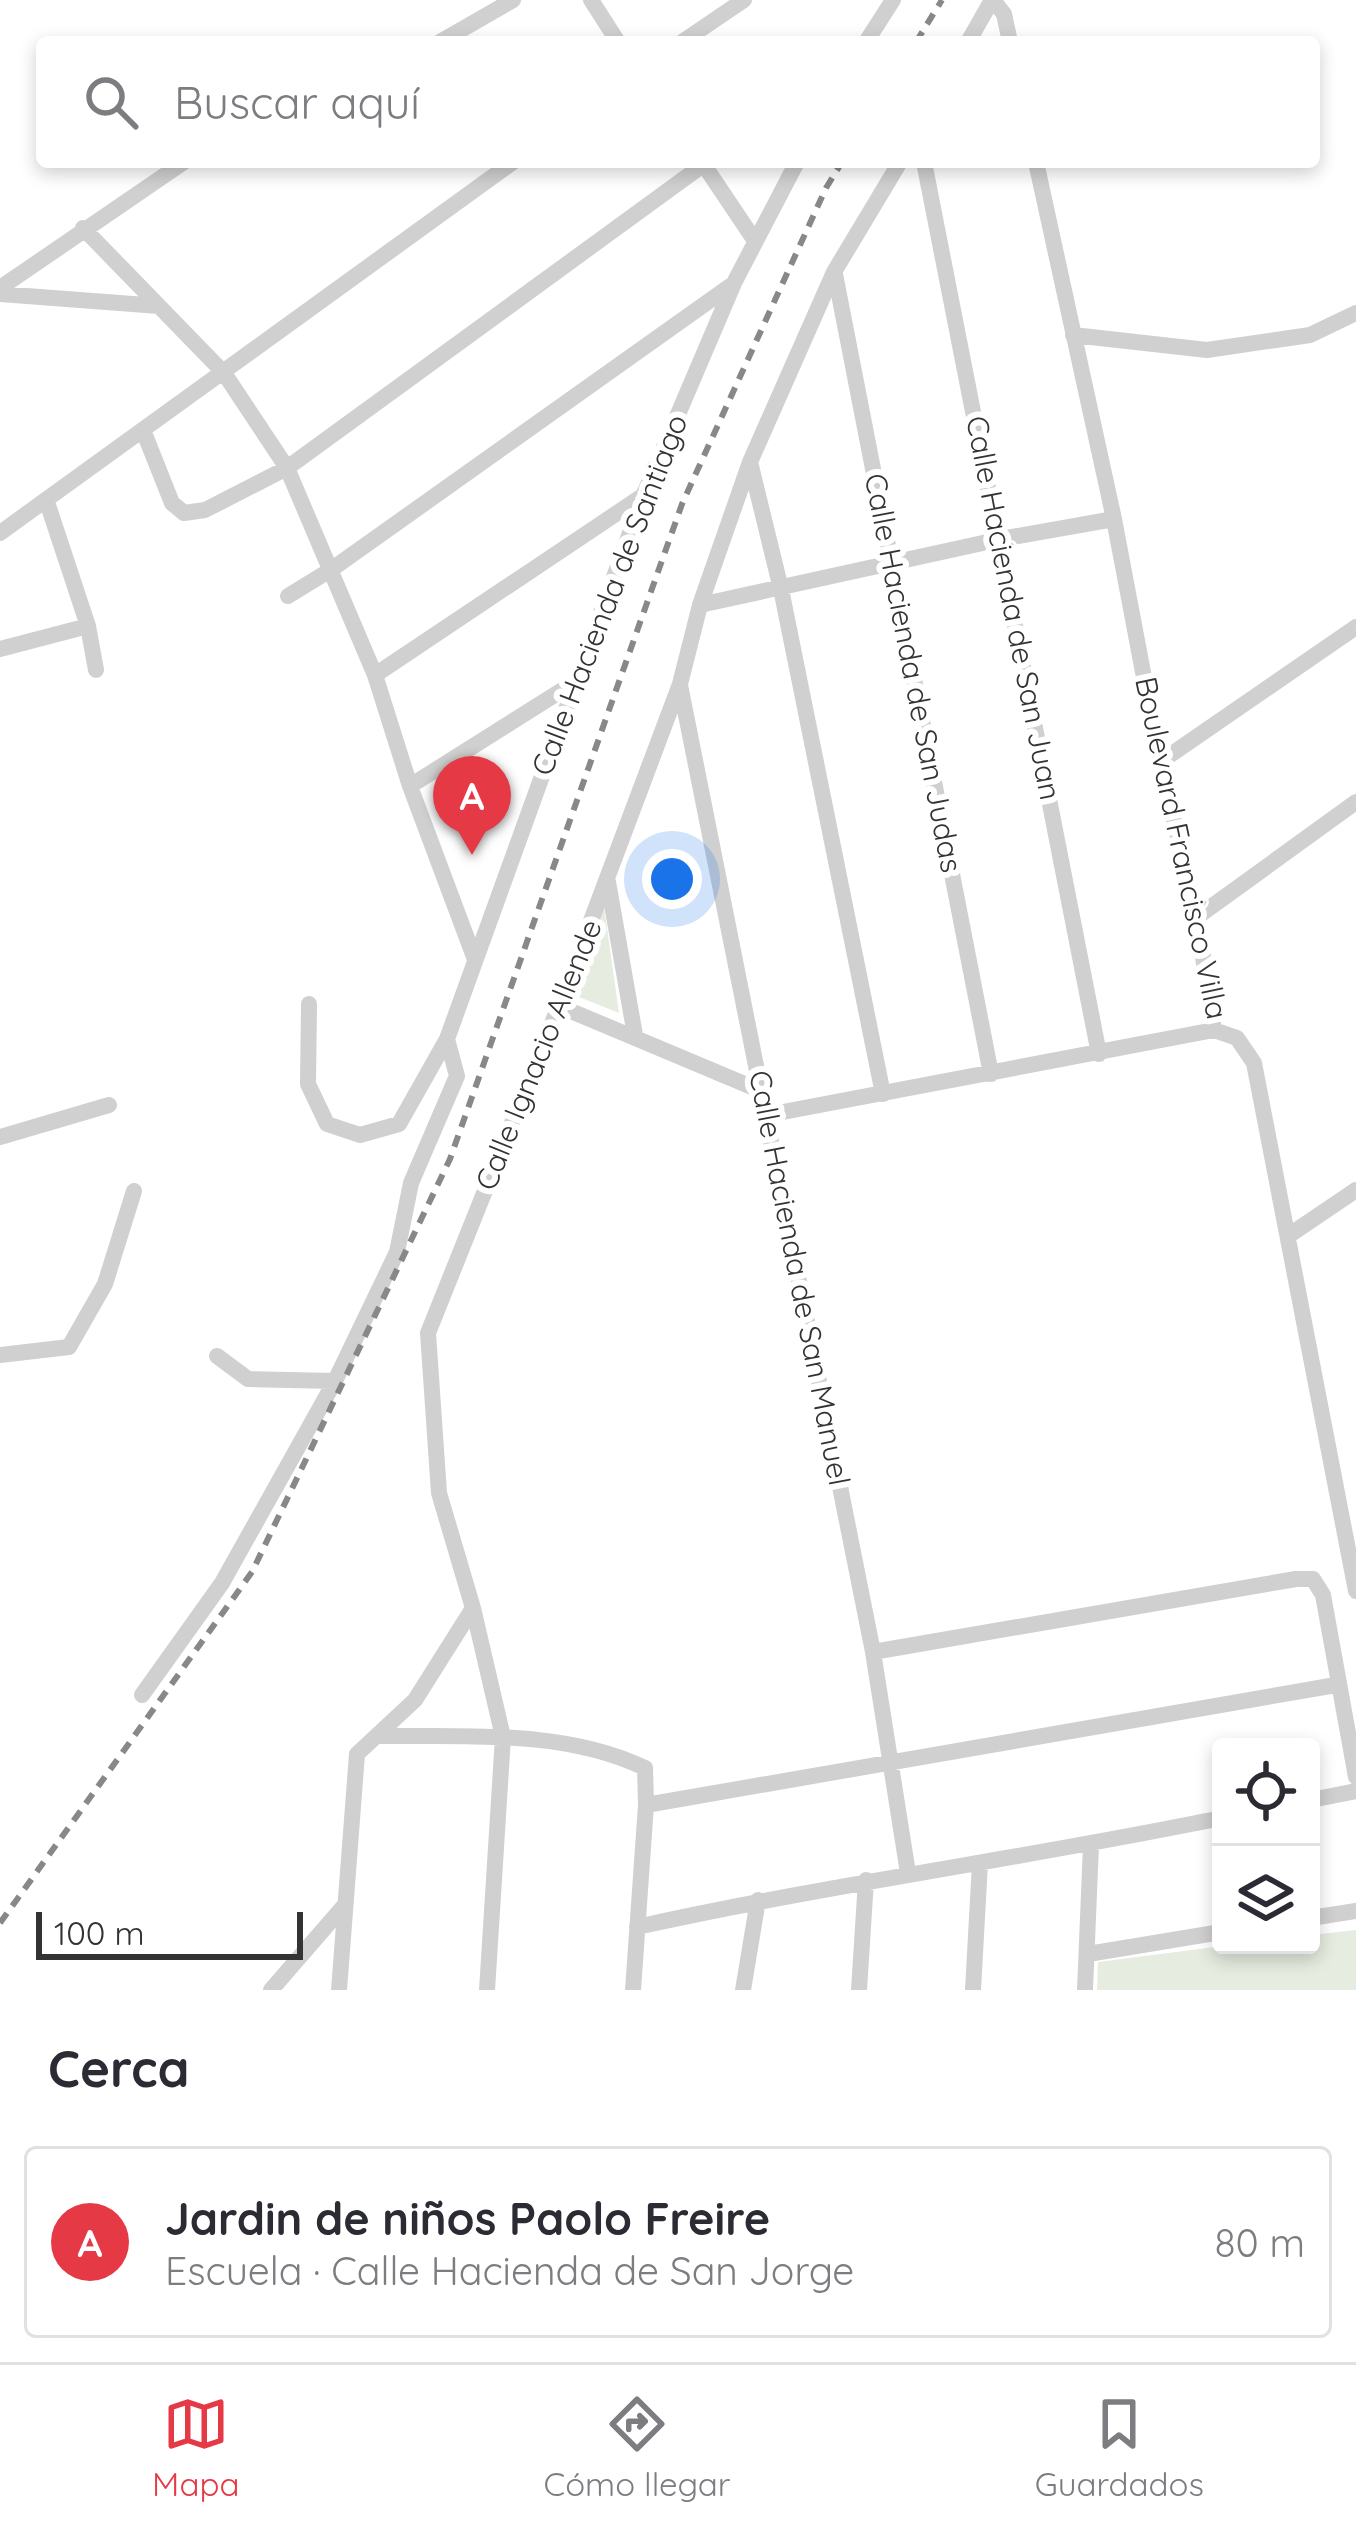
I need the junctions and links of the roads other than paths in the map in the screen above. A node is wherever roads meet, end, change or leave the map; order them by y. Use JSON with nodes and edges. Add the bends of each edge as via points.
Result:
{"nodes":[{"id":1,"x":513,"y":0,"type":"edge"},
{"id":2,"x":591,"y":0,"type":"edge"},
{"id":3,"x":744,"y":0,"type":"edge"},
{"id":4,"x":892,"y":0,"type":"edge"},
{"id":5,"x":992,"y":0,"type":"edge"},
{"id":6,"x":450,"y":36,"type":"edge"},
{"id":7,"x":614,"y":36,"type":"edge"},
{"id":8,"x":691,"y":36,"type":"edge"},
{"id":9,"x":870,"y":36,"type":"edge"},
{"id":10,"x":971,"y":36,"type":"edge"},
{"id":11,"x":1009,"y":36,"type":"edge"},
{"id":12,"x":175,"y":168,"type":"edge"},
{"id":13,"x":506,"y":168,"type":"edge"},
{"id":14,"x":697,"y":168,"type":"edge"},
{"id":15,"x":707,"y":168,"type":"edge"},
{"id":16,"x":794,"y":168,"type":"edge"},
{"id":17,"x":896,"y":168,"type":"edge"},
{"id":18,"x":925,"y":168,"type":"edge"},
{"id":19,"x":1037,"y":168,"type":"edge"},
{"id":20,"x":82,"y":229,"type":"junction"},
{"id":21,"x":755,"y":241,"type":"junction"},
{"id":22,"x":834,"y":272,"type":"junction"},
{"id":23,"x":734,"y":283,"type":"junction"},
{"id":24,"x":0,"y":291,"type":"edge"},
{"id":25,"x":159,"y":306,"type":"junction"},
{"id":26,"x":1356,"y":313,"type":"edge"},
{"id":27,"x":1072,"y":335,"type":"junction"},
{"id":28,"x":224,"y":373,"type":"junction"},
{"id":29,"x":143,"y":430,"type":"junction"},
{"id":30,"x":751,"y":462,"type":"junction"},
{"id":31,"x":286,"y":468,"type":"junction"},
{"id":32,"x":644,"y":494,"type":"junction"},
{"id":33,"x":47,"y":502,"type":"junction"},
{"id":34,"x":1114,"y":520,"type":"junction"},
{"id":35,"x":0,"y":533,"type":"edge"},
{"id":36,"x":1001,"y":539,"type":"junction"},
{"id":37,"x":892,"y":564,"type":"junction"},
{"id":38,"x":332,"y":569,"type":"junction"},
{"id":39,"x":781,"y":589,"type":"junction"},
{"id":40,"x":289,"y":596,"type":"dead end"},
{"id":41,"x":700,"y":604,"type":"junction"},
{"id":42,"x":88,"y":626,"type":"junction"},
{"id":43,"x":1356,"y":627,"type":"edge"},
{"id":44,"x":0,"y":649,"type":"edge"},
{"id":45,"x":96,"y":670,"type":"dead end"},
{"id":46,"x":375,"y":675,"type":"junction"},
{"id":47,"x":576,"y":682,"type":"junction"},
{"id":48,"x":680,"y":684,"type":"junction"},
{"id":49,"x":1160,"y":762,"type":"junction"},
{"id":50,"x":410,"y":785,"type":"junction"},
{"id":51,"x":1356,"y":802,"type":"edge"},
{"id":52,"x":608,"y":879,"type":"junction"},
{"id":53,"x":1197,"y":917,"type":"junction"},
{"id":54,"x":474,"y":957,"type":"junction"},
{"id":55,"x":309,"y":1004,"type":"dead end"},
{"id":56,"x":559,"y":1006,"type":"junction"},
{"id":57,"x":1214,"y":1030,"type":"junction"},
{"id":58,"x":635,"y":1035,"type":"junction"},
{"id":59,"x":447,"y":1039,"type":"junction"},
{"id":60,"x":1100,"y":1054,"type":"junction"},
{"id":61,"x":991,"y":1074,"type":"junction"},
{"id":62,"x":761,"y":1091,"type":"junction"},
{"id":63,"x":883,"y":1094,"type":"junction"},
{"id":64,"x":109,"y":1105,"type":"dead end"},
{"id":65,"x":767,"y":1115,"type":"junction"},
{"id":66,"x":0,"y":1138,"type":"edge"},
{"id":67,"x":1356,"y":1190,"type":"edge"},
{"id":68,"x":134,"y":1191,"type":"dead end"},
{"id":69,"x":1288,"y":1236,"type":"junction"},
{"id":70,"x":0,"y":1355,"type":"edge"},
{"id":71,"x":218,"y":1356,"type":"dead end"},
{"id":72,"x":335,"y":1381,"type":"junction"},
{"id":73,"x":1352,"y":1530,"type":"edge"},
{"id":74,"x":1356,"y":1592,"type":"edge"},
{"id":75,"x":473,"y":1608,"type":"junction"},
{"id":76,"x":873,"y":1652,"type":"junction"},
{"id":77,"x":1336,"y":1685,"type":"junction"},
{"id":78,"x":142,"y":1695,"type":"dead end"},
{"id":79,"x":377,"y":1736,"type":"junction"},
{"id":80,"x":502,"y":1737,"type":"junction"},
{"id":81,"x":891,"y":1761,"type":"junction"},
{"id":82,"x":1356,"y":1777,"type":"edge"},
{"id":83,"x":1356,"y":1791,"type":"edge"},
{"id":84,"x":1320,"y":1798,"type":"edge"},
{"id":85,"x":646,"y":1804,"type":"junction"},
{"id":86,"x":1212,"y":1820,"type":"edge"},
{"id":87,"x":1091,"y":1845,"type":"junction"},
{"id":88,"x":980,"y":1863,"type":"junction"},
{"id":89,"x":908,"y":1873,"type":"junction"},
{"id":90,"x":866,"y":1880,"type":"junction"},
{"id":91,"x":758,"y":1900,"type":"junction"},
{"id":92,"x":344,"y":1906,"type":"junction"},
{"id":93,"x":1356,"y":1911,"type":"edge"},
{"id":94,"x":1320,"y":1917,"type":"edge"},
{"id":95,"x":637,"y":1927,"type":"junction"},
{"id":96,"x":1212,"y":1933,"type":"edge"},
{"id":97,"x":1088,"y":1954,"type":"junction"},
{"id":98,"x":271,"y":1990,"type":"edge"},
{"id":99,"x":339,"y":1990,"type":"edge"},
{"id":100,"x":487,"y":1990,"type":"edge"},
{"id":101,"x":633,"y":1990,"type":"edge"},
{"id":102,"x":743,"y":1990,"type":"edge"},
{"id":103,"x":859,"y":1990,"type":"edge"},
{"id":104,"x":973,"y":1990,"type":"edge"},
{"id":105,"x":1085,"y":1990,"type":"edge"}],
"edges":[{"from":1,"to":6,"type":"street"},
{"from":2,"to":7,"type":"street"},
{"from":3,"to":8,"type":"street"},
{"from":4,"to":9,"type":"street"},
{"from":5,"to":10,"type":"street"},
{"from":5,"to":11,"type":"street"},
{"from":12,"to":20,"type":"street"},
{"from":13,"to":28,"type":"street"},
{"from":14,"to":31,"type":"street"},
{"from":15,"to":21,"type":"street"},
{"from":16,"to":21,"type":"street","name":"Calle Hacienda de Santiago"},
{"from":17,"to":22,"type":"street","name":"Calle Ignacio Allende"},
{"from":18,"to":36,"type":"street","name":"Calle Hacienda de San Juan"},
{"from":19,"to":27,"type":"street","name":"Boulevard Francisco Villa"},
{"from":20,"to":24,"type":"street"},
{"from":20,"to":25,"type":"street"},
{"from":21,"to":23,"type":"street","name":"Calle Hacienda de Santiago"},
{"from":22,"to":30,"type":"street","name":"Calle Ignacio Allende"},
{"from":22,"to":37,"type":"street","name":"Calle Hacienda de San Judas"},
{"from":23,"to":32,"type":"street","name":"Calle Hacienda de Santiago"},
{"from":23,"to":38,"type":"street"},
{"from":24,"to":25,"type":"street"},
{"from":25,"to":28,"type":"street"},
{"from":26,"to":27,"type":"street","via":[[1310,335],[1208,350]]},
{"from":27,"to":34,"type":"street","name":"Boulevard Francisco Villa"},
{"from":28,"to":29,"type":"street"},
{"from":28,"to":31,"type":"street"},
{"from":29,"to":31,"type":"street","via":[[184,513]]},
{"from":29,"to":33,"type":"street"},
{"from":30,"to":39,"type":"street"},
{"from":30,"to":41,"type":"street","name":"Calle Ignacio Allende"},
{"from":31,"to":38,"type":"street"},
{"from":32,"to":46,"type":"street"},
{"from":32,"to":47,"type":"street","name":"Calle Hacienda de Santiago"},
{"from":33,"to":35,"type":"street"},
{"from":33,"to":42,"type":"street"},
{"from":34,"to":36,"type":"street"},
{"from":34,"to":49,"type":"street","name":"Boulevard Francisco Villa"},
{"from":36,"to":37,"type":"street"},
{"from":36,"to":60,"type":"street","name":"Calle Hacienda de San Juan"},
{"from":37,"to":39,"type":"street"},
{"from":37,"to":61,"type":"street","name":"Calle Hacienda de San Judas"},
{"from":38,"to":40,"type":"street"},
{"from":38,"to":46,"type":"street"},
{"from":39,"to":41,"type":"street"},
{"from":39,"to":63,"type":"street"},
{"from":41,"to":48,"type":"street","name":"Calle Ignacio Allende"},
{"from":42,"to":44,"type":"street"},
{"from":42,"to":45,"type":"street"},
{"from":43,"to":49,"type":"street"},
{"from":46,"to":50,"type":"street"},
{"from":47,"to":50,"type":"street"},
{"from":47,"to":54,"type":"street","name":"Calle Hacienda de Santiago"},
{"from":48,"to":52,"type":"street","name":"Calle Ignacio Allende"},
{"from":48,"to":62,"type":"street","name":"Calle Hacienda de San Manuel"},
{"from":49,"to":53,"type":"street","name":"Boulevard Francisco Villa"},
{"from":50,"to":54,"type":"street"},
{"from":51,"to":53,"type":"street"},
{"from":52,"to":56,"type":"street","name":"Calle Ignacio Allende"},
{"from":52,"to":58,"type":"street"},
{"from":53,"to":57,"type":"street","name":"Boulevard Francisco Villa"},
{"from":54,"to":59,"type":"street","name":"Calle Hacienda de Santiago"},
{"from":55,"to":59,"type":"street","via":[[308,1084],[327,1124],[360,1135],[399,1124]]},
{"from":56,"to":58,"type":"street"},
{"from":56,"to":75,"type":"street","name":"Calle Ignacio Allende","via":[[428,1333],[439,1493]]},
{"from":57,"to":60,"type":"street"},
{"from":57,"to":69,"type":"street","name":"Boulevard Francisco Villa","via":[[1237,1037],[1254,1063]]},
{"from":58,"to":62,"type":"street"},
{"from":59,"to":72,"type":"street","via":[[457,1076],[411,1183],[397,1252]]},
{"from":60,"to":61,"type":"street"},
{"from":61,"to":63,"type":"street"},
{"from":62,"to":65,"type":"street","name":"Calle Hacienda de San Manuel"},
{"from":63,"to":65,"type":"street"},
{"from":64,"to":66,"type":"street"},
{"from":65,"to":76,"type":"street","name":"Calle Hacienda de San Manuel"},
{"from":67,"to":69,"type":"street"},
{"from":68,"to":70,"type":"street","via":[[105,1284],[69,1346]]},
{"from":69,"to":73,"type":"street","name":"Boulevard Francisco Villa"},
{"from":71,"to":72,"type":"street","via":[[248,1379]]},
{"from":72,"to":78,"type":"street","via":[[222,1583]]},
{"from":73,"to":74,"type":"street","name":"Boulevard Francisco Villa"},
{"from":75,"to":79,"type":"street","via":[[415,1700]]},
{"from":75,"to":80,"type":"street","name":"Calle Ignacio Allende"},
{"from":76,"to":77,"type":"street","via":[[1313,1580],[1323,1595]]},
{"from":76,"to":81,"type":"street","name":"Calle Hacienda de San Manuel"},
{"from":77,"to":81,"type":"street"},
{"from":77,"to":82,"type":"street"},
{"from":79,"to":80,"type":"street"},
{"from":79,"to":92,"type":"street","via":[[357,1754]]},
{"from":80,"to":85,"type":"street","via":[[608,1750],[645,1768]]},
{"from":80,"to":100,"type":"street","name":"Calle Ignacio Allende"},
{"from":81,"to":85,"type":"street"},
{"from":81,"to":89,"type":"street","name":"Calle Hacienda de San Manuel"},
{"from":83,"to":84,"type":"street"},
{"from":85,"to":95,"type":"street"},
{"from":86,"to":87,"type":"street"},
{"from":87,"to":88,"type":"street"},
{"from":87,"to":97,"type":"street"},
{"from":88,"to":89,"type":"street"},
{"from":88,"to":104,"type":"street"},
{"from":89,"to":90,"type":"street"},
{"from":90,"to":91,"type":"street"},
{"from":90,"to":103,"type":"street"},
{"from":91,"to":95,"type":"street"},
{"from":91,"to":102,"type":"street"},
{"from":92,"to":98,"type":"street"},
{"from":92,"to":99,"type":"street"},
{"from":93,"to":94,"type":"street"},
{"from":95,"to":101,"type":"street"},
{"from":96,"to":97,"type":"street"},
{"from":97,"to":105,"type":"street"}]}
